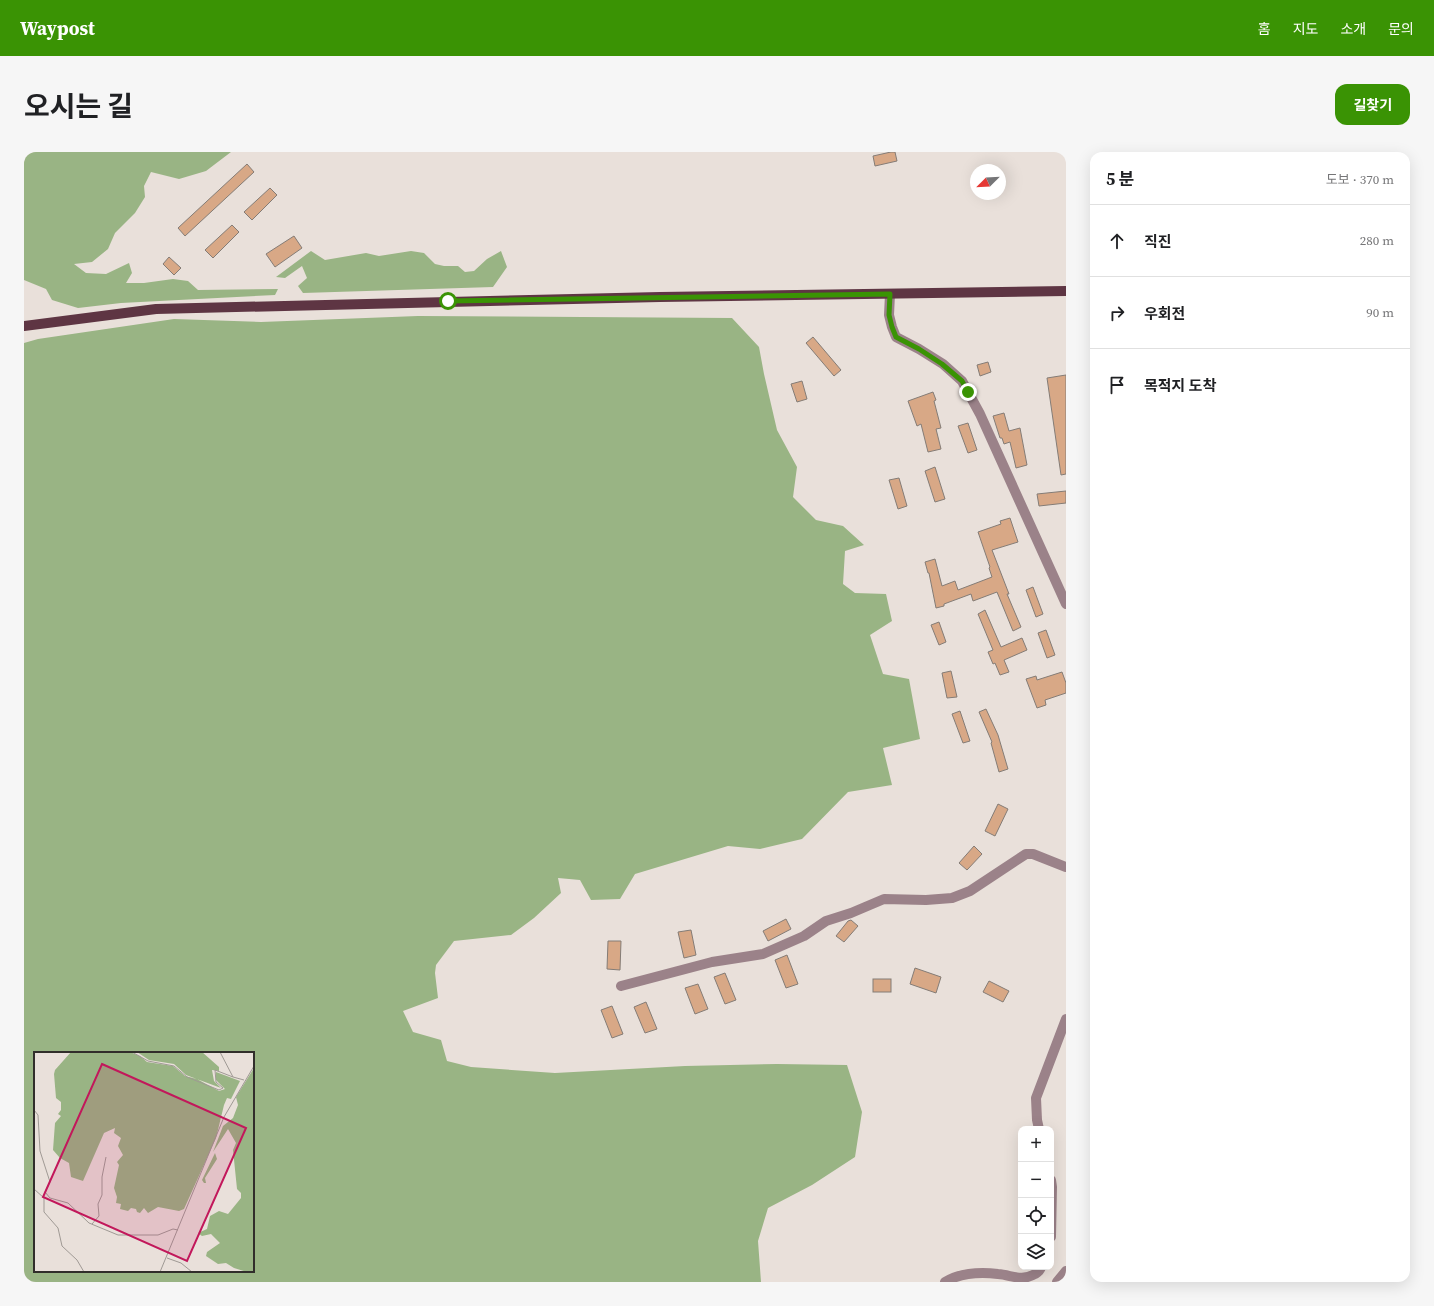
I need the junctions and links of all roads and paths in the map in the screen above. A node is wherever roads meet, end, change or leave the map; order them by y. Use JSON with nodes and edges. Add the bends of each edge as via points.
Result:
{"nodes":[{"id":1,"x":1066,"y":291,"type":"edge"},
{"id":2,"x":890,"y":294,"type":"junction"},
{"id":3,"x":24,"y":326,"type":"edge"},
{"id":4,"x":1066,"y":604,"type":"edge"},
{"id":5,"x":1066,"y":867,"type":"edge"},
{"id":6,"x":621,"y":986,"type":"dead end"},
{"id":7,"x":1066,"y":1019,"type":"edge"},
{"id":8,"x":1038,"y":1126,"type":"edge"},
{"id":9,"x":1052,"y":1198,"type":"edge"},
{"id":10,"x":1051,"y":1234,"type":"edge"},
{"id":11,"x":1040,"y":1270,"type":"edge"},
{"id":12,"x":1066,"y":1271,"type":"edge"},
{"id":13,"x":945,"y":1282,"type":"edge"},
{"id":14,"x":1057,"y":1282,"type":"edge"}],
"edges":[{"from":1,"to":2,"type":"main road"},
{"from":2,"to":3,"type":"main road","via":[[156,309]]},
{"from":2,"to":4,"type":"street","via":[[889,315],[896,337],[942,364],[962,381],[980,414]]},
{"from":5,"to":6,"type":"street","via":[[1033,854],[1026,854],[970,891],[952,898],[884,899],[826,921],[804,936],[763,954],[712,962]]},
{"from":7,"to":8,"type":"street","via":[[1036,1098]]},
{"from":9,"to":10,"type":"street"},
{"from":11,"to":13,"type":"street","via":[[1030,1279],[1022,1281],[1000,1274],[982,1273],[958,1276]]},
{"from":12,"to":14,"type":"street"}]}
